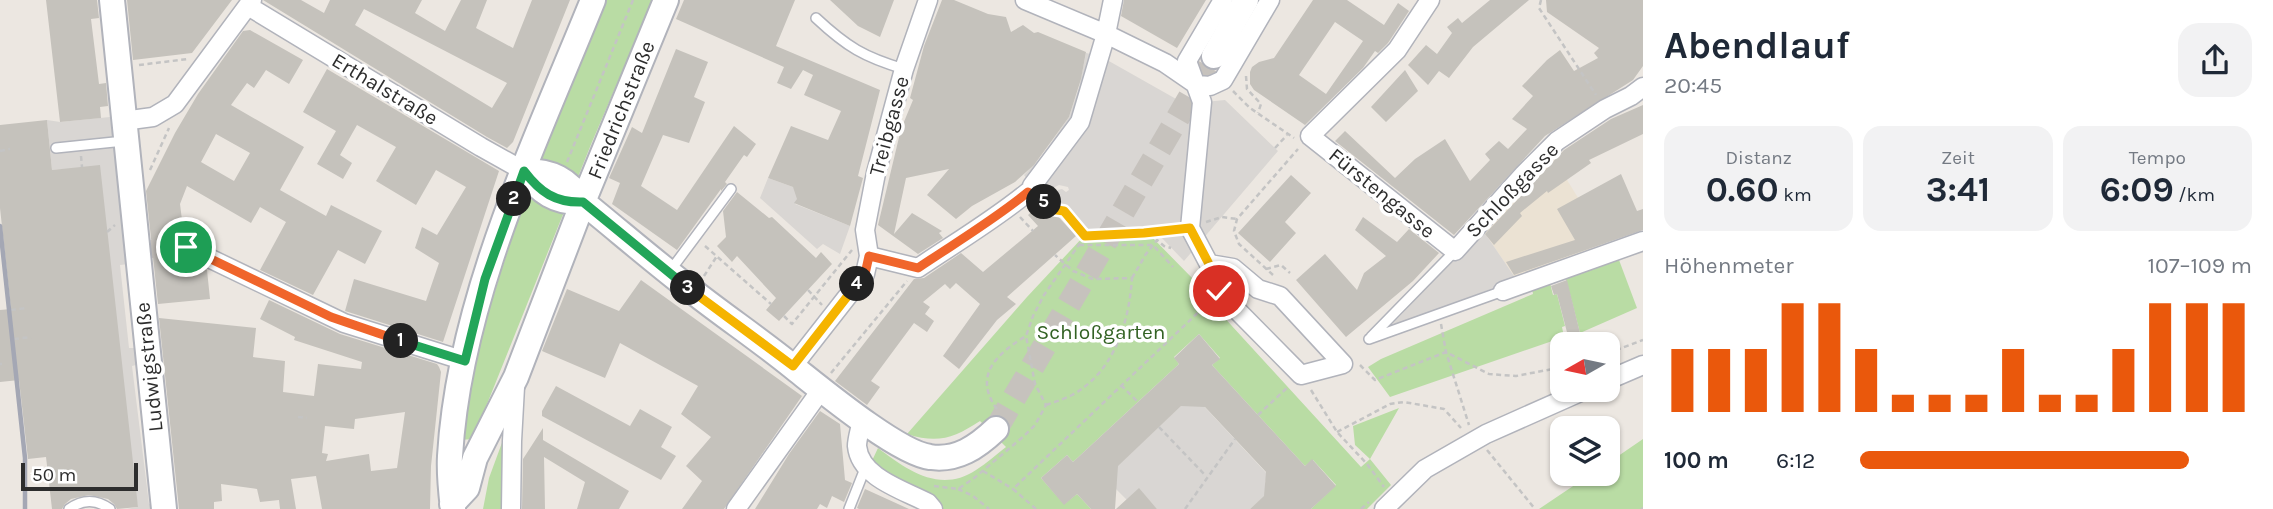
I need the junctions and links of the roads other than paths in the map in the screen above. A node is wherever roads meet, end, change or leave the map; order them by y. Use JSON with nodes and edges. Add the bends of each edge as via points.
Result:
{"nodes":[{"id":1,"x":112,"y":0,"type":"edge"},
{"id":2,"x":593,"y":0,"type":"edge"},
{"id":3,"x":666,"y":0,"type":"edge"},
{"id":4,"x":928,"y":0,"type":"edge"},
{"id":5,"x":1024,"y":0,"type":"edge"},
{"id":6,"x":1113,"y":0,"type":"edge"},
{"id":7,"x":1223,"y":0,"type":"edge"},
{"id":8,"x":1246,"y":0,"type":"edge"},
{"id":9,"x":1270,"y":0,"type":"edge"},
{"id":10,"x":1430,"y":0,"type":"edge"},
{"id":11,"x":250,"y":3,"type":"edge"},
{"id":12,"x":816,"y":18,"type":"dead end"},
{"id":13,"x":1106,"y":34,"type":"junction"},
{"id":14,"x":1214,"y":56,"type":"tunnel mouth"},
{"id":15,"x":1187,"y":61,"type":"junction"},
{"id":16,"x":1165,"y":63,"type":"junction"},
{"id":17,"x":904,"y":69,"type":"junction"},
{"id":18,"x":1197,"y":85,"type":"junction"},
{"id":19,"x":1643,"y":87,"type":"edge"},
{"id":20,"x":124,"y":131,"type":"junction"},
{"id":21,"x":56,"y":148,"type":"dead end"},
{"id":22,"x":524,"y":171,"type":"junction"},
{"id":23,"x":731,"y":189,"type":"dead end"},
{"id":24,"x":583,"y":202,"type":"junction"},
{"id":25,"x":1643,"y":241,"type":"edge"},
{"id":26,"x":186,"y":247,"type":"tunnel mouth"},
{"id":27,"x":1455,"y":251,"type":"junction"},
{"id":28,"x":869,"y":256,"type":"junction"},
{"id":29,"x":1209,"y":264,"type":"junction"},
{"id":30,"x":669,"y":272,"type":"junction"},
{"id":31,"x":1503,"y":291,"type":"joint"},
{"id":32,"x":465,"y":361,"type":"junction"},
{"id":33,"x":1643,"y":365,"type":"edge"},
{"id":34,"x":793,"y":366,"type":"junction"},
{"id":35,"x":1620,"y":375,"type":"edge"},
{"id":36,"x":516,"y":377,"type":"junction"},
{"id":37,"x":821,"y":390,"type":"junction"},
{"id":38,"x":1554,"y":402,"type":"edge"},
{"id":39,"x":862,"y":419,"type":"junction"},
{"id":40,"x":1005,"y":431,"type":"tunnel mouth"},
{"id":41,"x":866,"y":466,"type":"junction"},
{"id":42,"x":453,"y":506,"type":"edge"},
{"id":43,"x":69,"y":509,"type":"edge"},
{"id":44,"x":109,"y":509,"type":"edge"},
{"id":45,"x":164,"y":509,"type":"edge"},
{"id":46,"x":511,"y":509,"type":"edge"},
{"id":47,"x":736,"y":509,"type":"edge"},
{"id":48,"x":849,"y":509,"type":"edge"},
{"id":49,"x":933,"y":509,"type":"edge"},
{"id":50,"x":1384,"y":509,"type":"edge"}],
"edges":[{"from":1,"to":20,"type":"main road","name":"Ludwigstraße"},
{"from":2,"to":22,"type":"main road"},
{"from":3,"to":24,"type":"main road","name":"Friedrichstraße","via":[[659,29]]},
{"from":4,"to":17,"type":"street","name":"Treibgasse"},
{"from":5,"to":13,"type":"street"},
{"from":6,"to":13,"type":"street"},
{"from":7,"to":15,"type":"street"},
{"from":8,"to":14,"type":"main road"},
{"from":9,"to":18,"type":"street","via":[[1223,80]]},
{"from":10,"to":27,"type":"street","name":"Fürstengasse","via":[[1397,50],[1310,136]]},
{"from":11,"to":20,"type":"street","via":[[175,104]]},
{"from":11,"to":22,"type":"street","name":"Erthalstraße"},
{"from":12,"to":17,"type":"lane","via":[[844,44]]},
{"from":13,"to":16,"type":"street"},
{"from":13,"to":28,"type":"street","via":[[1080,122],[1030,189],[996,218],[918,268]]},
{"from":15,"to":16,"type":"street"},
{"from":15,"to":18,"type":"street"},
{"from":16,"to":18,"type":"street"},
{"from":17,"to":28,"type":"street","name":"Treibgasse","via":[[865,230]]},
{"from":18,"to":29,"type":"street","via":[[1202,102],[1190,228]]},
{"from":19,"to":27,"type":"street","name":"Schloßgasse","via":[[1551,146]]},
{"from":20,"to":21,"type":"lane"},
{"from":20,"to":45,"type":"main road","name":"Ludwigstraße","via":[[144,249]]},
{"from":22,"to":24,"type":"main road","name":"Erthalstraße","via":[[538,189],[566,203]]},
{"from":22,"to":32,"type":"main road","via":[[485,279]]},
{"from":23,"to":30,"type":"lane"},
{"from":24,"to":30,"type":"main road","name":"Erthalstraße"},
{"from":24,"to":36,"type":"main road","name":"Friedrichstraße"},
{"from":25,"to":31,"type":"street"},
{"from":26,"to":32,"type":"street","via":[[344,323]]},
{"from":27,"to":31,"type":"lane","via":[[1369,339]]},
{"from":28,"to":34,"type":"street","via":[[865,274]]},
{"from":29,"to":29,"type":"street","via":[[1233,268],[1258,289],[1280,296],[1343,364],[1294,381],[1219,291]]},
{"from":30,"to":34,"type":"main road","name":"Erthalstraße"},
{"from":32,"to":42,"type":"main road","via":[[450,457]]},
{"from":33,"to":35,"type":"street"},
{"from":34,"to":37,"type":"main road","name":"Erthalstraße"},
{"from":36,"to":42,"type":"main road","name":"Friedrichstraße","via":[[475,458],[467,488]]},
{"from":36,"to":46,"type":"street","name":"Friedrichstraße"},
{"from":37,"to":39,"type":"main road","name":"Erthalstraße"},
{"from":37,"to":47,"type":"street"},
{"from":38,"to":50,"type":"street","via":[[1474,433],[1425,469]]},
{"from":39,"to":40,"type":"main road","name":"Erthalstraße","via":[[897,443],[932,458],[965,453]]},
{"from":39,"to":41,"type":"street","via":[[857,446]]},
{"from":41,"to":48,"type":"lane"},
{"from":41,"to":49,"type":"street","via":[[871,474]]},
{"from":43,"to":44,"type":"lane","via":[[89,501]]}]}
